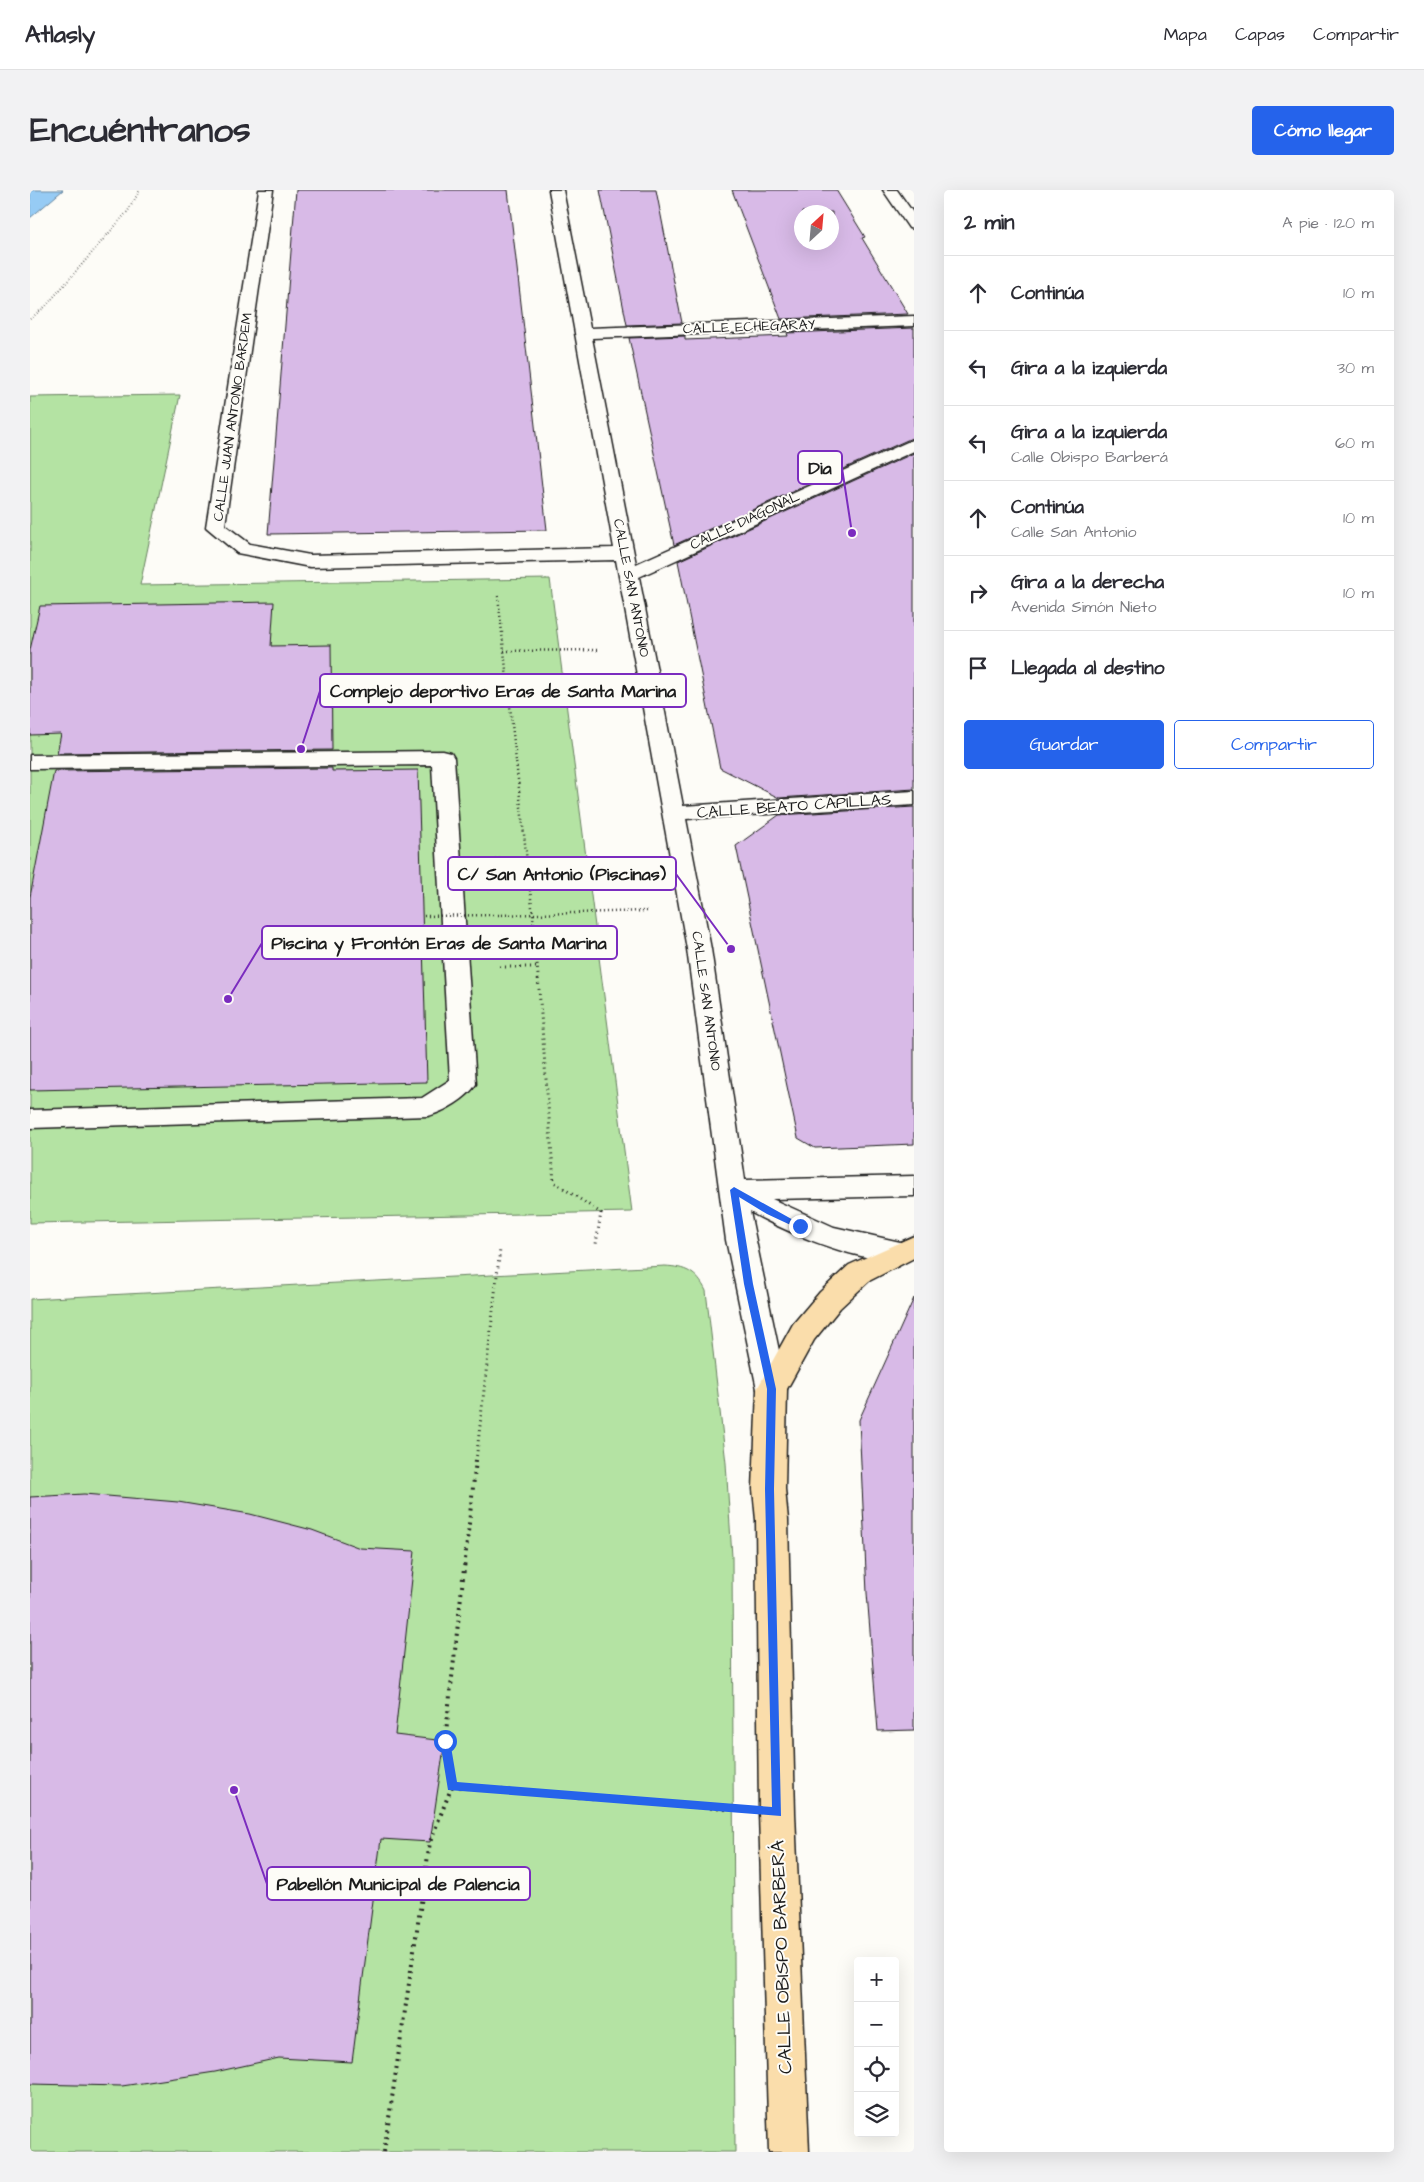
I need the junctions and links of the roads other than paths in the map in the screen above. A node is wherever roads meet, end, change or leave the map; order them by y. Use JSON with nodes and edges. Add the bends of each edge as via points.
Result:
{"nodes":[{"id":1,"x":266,"y":190,"type":"edge"},
{"id":2,"x":556,"y":190,"type":"edge"},
{"id":3,"x":890,"y":190,"type":"edge"},
{"id":4,"x":914,"y":225,"type":"edge"},
{"id":5,"x":914,"y":320,"type":"edge"},
{"id":6,"x":584,"y":333,"type":"junction"},
{"id":7,"x":914,"y":444,"type":"edge"},
{"id":8,"x":628,"y":564,"type":"junction"},
{"id":9,"x":30,"y":762,"type":"edge"},
{"id":10,"x":914,"y":798,"type":"edge"},
{"id":11,"x":674,"y":813,"type":"junction"},
{"id":12,"x":30,"y":1119,"type":"edge"},
{"id":13,"x":914,"y":1186,"type":"edge"},
{"id":14,"x":734,"y":1190,"type":"junction"},
{"id":15,"x":906,"y":1248,"type":"edge"},
{"id":16,"x":748,"y":1284,"type":"joint"},
{"id":17,"x":772,"y":1389,"type":"junction"},
{"id":18,"x":789,"y":2152,"type":"edge"}],
"edges":[{"from":1,"to":8,"type":"street","name":"CALLE JUAN ANTONIO BARDEM","via":[[215,527],[244,550],[310,561],[494,556]]},
{"from":2,"to":6,"type":"street","name":"CALLE SAN ANTONIO"},
{"from":3,"to":4,"type":"street"},
{"from":5,"to":6,"type":"street","name":"CALLE ECHEGARAY"},
{"from":6,"to":8,"type":"street","name":"CALLE SAN ANTONIO"},
{"from":7,"to":8,"type":"street","name":"CALLE DIAGONAL"},
{"from":8,"to":11,"type":"street","name":"CALLE SAN ANTONIO"},
{"from":9,"to":12,"type":"street","via":[[443,758],[463,1084],[428,1107]]},
{"from":10,"to":11,"type":"street","name":"CALLE BEATO CAPILLAS"},
{"from":11,"to":14,"type":"street","name":"CALLE SAN ANTONIO","via":[[692,910]]},
{"from":13,"to":14,"type":"street"},
{"from":14,"to":15,"type":"street","via":[[770,1212],[840,1240]]},
{"from":14,"to":16,"type":"street","name":"CALLE SAN ANTONIO"},
{"from":15,"to":17,"type":"main road","via":[[859,1273],[830,1300],[803,1332]]},
{"from":16,"to":17,"type":"street","name":"CALLE OBISPO BARBERÁ"},
{"from":17,"to":18,"type":"main road","name":"CALLE OBISPO BARBERÁ","via":[[769,1489]]}]}
